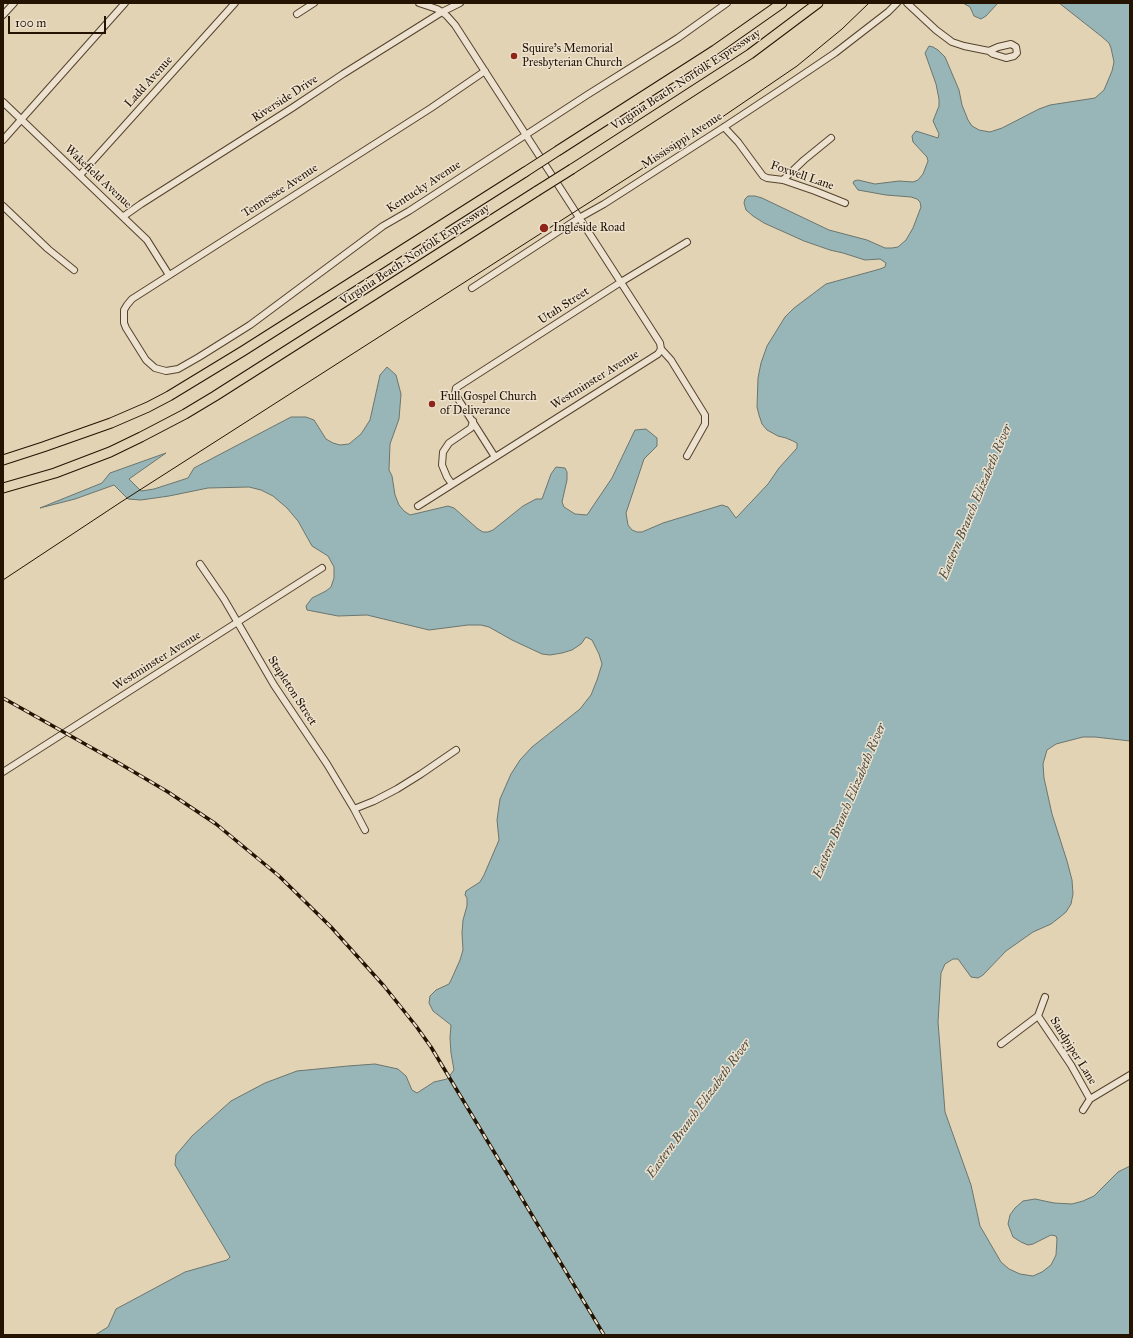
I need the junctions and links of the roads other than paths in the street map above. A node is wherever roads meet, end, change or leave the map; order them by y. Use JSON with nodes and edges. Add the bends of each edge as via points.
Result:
{"nodes":[{"id":1,"x":125,"y":3,"type":"edge"},
{"id":2,"x":235,"y":3,"type":"edge"},
{"id":3,"x":314,"y":3,"type":"edge"},
{"id":4,"x":419,"y":3,"type":"edge"},
{"id":5,"x":446,"y":3,"type":"edge"},
{"id":6,"x":460,"y":3,"type":"edge"},
{"id":7,"x":727,"y":3,"type":"edge"},
{"id":8,"x":782,"y":3,"type":"edge"},
{"id":9,"x":818,"y":3,"type":"edge"},
{"id":10,"x":897,"y":3,"type":"edge"},
{"id":11,"x":907,"y":3,"type":"edge"},
{"id":12,"x":10,"y":4,"type":"edge"},
{"id":13,"x":442,"y":12,"type":"junction"},
{"id":14,"x":297,"y":14,"type":"dead end"},
{"id":15,"x":3,"y":15,"type":"edge"},
{"id":16,"x":989,"y":51,"type":"dead end"},
{"id":17,"x":485,"y":71,"type":"junction"},
{"id":18,"x":3,"y":102,"type":"edge"},
{"id":19,"x":21,"y":120,"type":"junction"},
{"id":20,"x":724,"y":127,"type":"junction"},
{"id":21,"x":526,"y":135,"type":"junction"},
{"id":22,"x":831,"y":138,"type":"dead end"},
{"id":23,"x":3,"y":140,"type":"edge"},
{"id":24,"x":80,"y":175,"type":"junction"},
{"id":25,"x":783,"y":180,"type":"junction"},
{"id":26,"x":845,"y":203,"type":"dead end"},
{"id":27,"x":3,"y":206,"type":"edge"},
{"id":28,"x":124,"y":216,"type":"junction"},
{"id":29,"x":579,"y":218,"type":"junction"},
{"id":30,"x":687,"y":242,"type":"dead end"},
{"id":31,"x":74,"y":270,"type":"dead end"},
{"id":32,"x":170,"y":275,"type":"junction"},
{"id":33,"x":621,"y":282,"type":"junction"},
{"id":34,"x":472,"y":288,"type":"dead end"},
{"id":35,"x":138,"y":348,"type":"joint"},
{"id":36,"x":661,"y":350,"type":"junction"},
{"id":37,"x":473,"y":421,"type":"junction"},
{"id":38,"x":495,"y":456,"type":"junction"},
{"id":39,"x":687,"y":456,"type":"dead end"},
{"id":40,"x":3,"y":460,"type":"edge"},
{"id":41,"x":452,"y":484,"type":"junction"},
{"id":42,"x":3,"y":488,"type":"edge"},
{"id":43,"x":418,"y":506,"type":"dead end"},
{"id":44,"x":200,"y":564,"type":"dead end"},
{"id":45,"x":322,"y":568,"type":"dead end"},
{"id":46,"x":237,"y":623,"type":"junction"},
{"id":47,"x":456,"y":750,"type":"dead end"},
{"id":48,"x":3,"y":772,"type":"edge"},
{"id":49,"x":354,"y":809,"type":"junction"},
{"id":50,"x":365,"y":830,"type":"dead end"},
{"id":51,"x":1045,"y":997,"type":"dead end"},
{"id":52,"x":1038,"y":1016,"type":"junction"},
{"id":53,"x":1001,"y":1044,"type":"dead end"},
{"id":54,"x":1130,"y":1075,"type":"edge"},
{"id":55,"x":1090,"y":1098,"type":"junction"},
{"id":56,"x":1083,"y":1110,"type":"dead end"}],
"edges":[{"from":1,"to":19,"type":"street"},
{"from":2,"to":24,"type":"street","name":"Ladd Avenue"},
{"from":3,"to":14,"type":"street"},
{"from":4,"to":13,"type":"street"},
{"from":5,"to":13,"type":"street"},
{"from":6,"to":13,"type":"street","name":"Riverside Drive"},
{"from":7,"to":21,"type":"street","name":"Kentucky Avenue","via":[[678,38]]},
{"from":8,"to":40,"type":"highway","name":"Virginia Beach-Norfolk Expressway","bridge":true,"via":[[715,50],[525,172],[169,396],[104,426]]},
{"from":9,"to":42,"type":"highway","name":"Virginia Beach-Norfolk Expressway","bridge":true,"via":[[750,54],[185,414],[110,452],[55,473]]},
{"from":10,"to":20,"type":"street","name":"Mississippi Avenue","via":[[835,53]]},
{"from":11,"to":16,"type":"street","via":[[952,42]]},
{"from":12,"to":15,"type":"street"},
{"from":13,"to":17,"type":"street","via":[[455,25]]},
{"from":13,"to":28,"type":"street","name":"Riverside Drive"},
{"from":17,"to":21,"type":"street"},
{"from":17,"to":32,"type":"street","name":"Tennessee Avenue"},
{"from":18,"to":19,"type":"street","name":"Wakefield Avenue"},
{"from":19,"to":23,"type":"street"},
{"from":19,"to":24,"type":"street","name":"Wakefield Avenue"},
{"from":20,"to":25,"type":"street","name":"Foxwell Lane","via":[[763,176]]},
{"from":20,"to":29,"type":"street","name":"Mississippi Avenue"},
{"from":21,"to":29,"type":"street"},
{"from":21,"to":35,"type":"street","name":"Kentucky Avenue","via":[[383,226],[250,325],[192,361],[173,370],[160,370],[146,360]]},
{"from":22,"to":25,"type":"street"},
{"from":24,"to":28,"type":"street","name":"Wakefield Avenue"},
{"from":25,"to":26,"type":"street","name":"Foxwell Lane"},
{"from":27,"to":31,"type":"street"},
{"from":28,"to":32,"type":"street","name":"Wakefield Avenue","via":[[152,246]]},
{"from":29,"to":33,"type":"street"},
{"from":29,"to":34,"type":"street","name":"Mississippi Avenue"},
{"from":30,"to":33,"type":"street","name":"Utah Street"},
{"from":32,"to":35,"type":"street","name":"Tennessee Avenue","via":[[132,299],[124,310],[126,328]]},
{"from":33,"to":36,"type":"street","via":[[660,343]]},
{"from":33,"to":37,"type":"street","name":"Utah Street","via":[[456,388],[455,394]]},
{"from":36,"to":38,"type":"street","name":"Westminster Avenue"},
{"from":36,"to":39,"type":"street","via":[[671,360],[705,415],[705,424]]},
{"from":37,"to":38,"type":"street"},
{"from":37,"to":41,"type":"street","via":[[471,428],[449,443],[443,452],[442,465]]},
{"from":38,"to":41,"type":"street","name":"Westminster Avenue"},
{"from":41,"to":43,"type":"street","name":"Westminster Avenue"},
{"from":44,"to":46,"type":"street","name":"Stapleton Street"},
{"from":45,"to":46,"type":"street","name":"Westminster Avenue"},
{"from":46,"to":48,"type":"street","name":"Westminster Avenue"},
{"from":46,"to":49,"type":"street","name":"Stapleton Street"},
{"from":47,"to":49,"type":"street","via":[[397,789]]},
{"from":49,"to":50,"type":"street","name":"Stapleton Street"},
{"from":51,"to":52,"type":"street","name":"Sandpiper Lane"},
{"from":52,"to":53,"type":"street","name":"Sandpiper Lane"},
{"from":52,"to":55,"type":"street","name":"Sandpiper Lane"},
{"from":54,"to":55,"type":"street"},
{"from":55,"to":56,"type":"street"}]}
